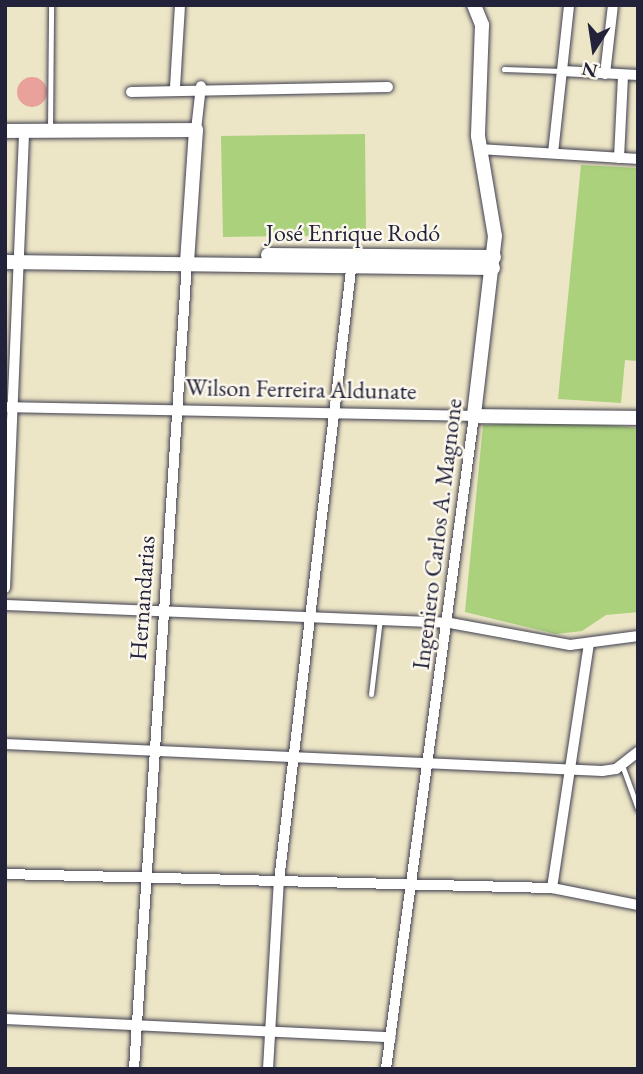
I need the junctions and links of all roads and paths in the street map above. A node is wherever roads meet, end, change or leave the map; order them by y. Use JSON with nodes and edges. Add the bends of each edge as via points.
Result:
{"nodes":[{"id":1,"x":51,"y":5,"type":"edge"},
{"id":2,"x":180,"y":5,"type":"edge"},
{"id":3,"x":569,"y":5,"type":"edge"},
{"id":4,"x":613,"y":5,"type":"edge"},
{"id":5,"x":477,"y":7,"type":"edge"},
{"id":6,"x":504,"y":69,"type":"dead end"},
{"id":7,"x":562,"y":71,"type":"junction"},
{"id":8,"x":605,"y":74,"type":"junction"},
{"id":9,"x":623,"y":75,"type":"junction"},
{"id":10,"x":638,"y":75,"type":"edge"},
{"id":11,"x":201,"y":86,"type":"junction"},
{"id":12,"x":175,"y":87,"type":"junction"},
{"id":13,"x":388,"y":87,"type":"dead end"},
{"id":14,"x":131,"y":92,"type":"dead end"},
{"id":15,"x":196,"y":130,"type":"junction"},
{"id":16,"x":5,"y":131,"type":"edge"},
{"id":17,"x":24,"y":131,"type":"junction"},
{"id":18,"x":50,"y":131,"type":"junction"},
{"id":19,"x":480,"y":149,"type":"junction"},
{"id":20,"x":553,"y":153,"type":"junction"},
{"id":21,"x":619,"y":158,"type":"junction"},
{"id":22,"x":638,"y":159,"type":"edge"},
{"id":23,"x":353,"y":261,"type":"junction"},
{"id":24,"x":12,"y":262,"type":"edge"},
{"id":25,"x":187,"y":262,"type":"junction"},
{"id":26,"x":494,"y":263,"type":"junction"},
{"id":27,"x":9,"y":407,"type":"edge"},
{"id":28,"x":177,"y":408,"type":"junction"},
{"id":29,"x":334,"y":412,"type":"junction"},
{"id":30,"x":474,"y":415,"type":"junction"},
{"id":31,"x":638,"y":418,"type":"edge"},
{"id":32,"x":5,"y":588,"type":"edge"},
{"id":33,"x":5,"y":605,"type":"edge"},
{"id":34,"x":164,"y":611,"type":"junction"},
{"id":35,"x":310,"y":616,"type":"junction"},
{"id":36,"x":380,"y":619,"type":"junction"},
{"id":37,"x":450,"y":623,"type":"junction"},
{"id":38,"x":638,"y":636,"type":"edge"},
{"id":39,"x":589,"y":644,"type":"junction"},
{"id":40,"x":371,"y":694,"type":"dead end"},
{"id":41,"x":5,"y":744,"type":"edge"},
{"id":42,"x":155,"y":750,"type":"junction"},
{"id":43,"x":638,"y":752,"type":"edge"},
{"id":44,"x":293,"y":758,"type":"junction"},
{"id":45,"x":431,"y":763,"type":"junction"},
{"id":46,"x":622,"y":765,"type":"junction"},
{"id":47,"x":570,"y":770,"type":"junction"},
{"id":48,"x":638,"y":810,"type":"edge"},
{"id":49,"x":5,"y":874,"type":"edge"},
{"id":50,"x":147,"y":877,"type":"junction"},
{"id":51,"x":279,"y":880,"type":"junction"},
{"id":52,"x":414,"y":883,"type":"junction"},
{"id":53,"x":552,"y":888,"type":"junction"},
{"id":54,"x":638,"y":905,"type":"edge"},
{"id":55,"x":5,"y":1019,"type":"edge"},
{"id":56,"x":137,"y":1024,"type":"junction"},
{"id":57,"x":270,"y":1032,"type":"junction"},
{"id":58,"x":391,"y":1037,"type":"junction"},
{"id":59,"x":134,"y":1069,"type":"edge"},
{"id":60,"x":268,"y":1069,"type":"edge"},
{"id":61,"x":386,"y":1069,"type":"edge"}],
"edges":[{"from":1,"to":18,"type":"lane"},
{"from":2,"to":12,"type":"street"},
{"from":3,"to":7,"type":"street"},
{"from":4,"to":8,"type":"street"},
{"from":5,"to":19,"type":"street","name":"Ingeniero Carlos A. Magnone","via":[[482,25]]},
{"from":6,"to":7,"type":"lane"},
{"from":7,"to":8,"type":"street"},
{"from":7,"to":20,"type":"street"},
{"from":8,"to":9,"type":"street"},
{"from":9,"to":10,"type":"street"},
{"from":9,"to":21,"type":"street"},
{"from":11,"to":12,"type":"street"},
{"from":11,"to":13,"type":"street"},
{"from":11,"to":15,"type":"street"},
{"from":12,"to":14,"type":"street"},
{"from":15,"to":18,"type":"street"},
{"from":15,"to":25,"type":"street","name":"Hernandarias"},
{"from":16,"to":17,"type":"street"},
{"from":17,"to":18,"type":"street"},
{"from":17,"to":24,"type":"street"},
{"from":19,"to":20,"type":"street"},
{"from":19,"to":26,"type":"street","name":"Ingeniero Carlos A. Magnone"},
{"from":20,"to":21,"type":"street"},
{"from":21,"to":22,"type":"street"},
{"from":23,"to":25,"type":"street","name":"José Enrique Rodó","via":[[221,255],[214,261]]},
{"from":23,"to":26,"type":"street","name":"José Enrique Rodó"},
{"from":23,"to":29,"type":"street"},
{"from":24,"to":25,"type":"street","name":"José Enrique Rodó"},
{"from":24,"to":27,"type":"street"},
{"from":25,"to":28,"type":"street","name":"Hernandarias"},
{"from":26,"to":30,"type":"street","name":"Ingeniero Carlos A. Magnone"},
{"from":27,"to":28,"type":"street","name":"Wilson Ferreira Aldunate"},
{"from":27,"to":32,"type":"street"},
{"from":28,"to":29,"type":"street","name":"Wilson Ferreira Aldunate"},
{"from":28,"to":34,"type":"street","name":"Hernandarias"},
{"from":29,"to":30,"type":"street","name":"Wilson Ferreira Aldunate"},
{"from":29,"to":35,"type":"street"},
{"from":30,"to":31,"type":"street","name":"Wilson Ferreira Aldunate"},
{"from":30,"to":37,"type":"street","name":"Ingeniero Carlos A. Magnone"},
{"from":33,"to":34,"type":"street"},
{"from":34,"to":35,"type":"street"},
{"from":34,"to":42,"type":"street","name":"Hernandarias"},
{"from":35,"to":36,"type":"street"},
{"from":35,"to":44,"type":"street"},
{"from":36,"to":37,"type":"street"},
{"from":36,"to":40,"type":"lane"},
{"from":37,"to":39,"type":"street","via":[[556,644]]},
{"from":37,"to":45,"type":"street","name":"Ingeniero Carlos A. Magnone"},
{"from":38,"to":39,"type":"street"},
{"from":39,"to":47,"type":"street"},
{"from":41,"to":42,"type":"street"},
{"from":42,"to":44,"type":"street"},
{"from":42,"to":50,"type":"street","name":"Hernandarias"},
{"from":43,"to":46,"type":"street"},
{"from":44,"to":45,"type":"street"},
{"from":44,"to":51,"type":"street"},
{"from":45,"to":47,"type":"street"},
{"from":45,"to":52,"type":"street","name":"Ingeniero Carlos A. Magnone"},
{"from":46,"to":47,"type":"street","via":[[610,771]]},
{"from":46,"to":48,"type":"lane"},
{"from":47,"to":53,"type":"street"},
{"from":49,"to":50,"type":"street"},
{"from":50,"to":51,"type":"street"},
{"from":50,"to":56,"type":"street","name":"Hernandarias"},
{"from":51,"to":52,"type":"street"},
{"from":51,"to":57,"type":"street"},
{"from":52,"to":53,"type":"street"},
{"from":52,"to":58,"type":"street","name":"Ingeniero Carlos A. Magnone"},
{"from":53,"to":54,"type":"street"},
{"from":55,"to":56,"type":"street"},
{"from":56,"to":57,"type":"street"},
{"from":56,"to":59,"type":"street","name":"Hernandarias"},
{"from":57,"to":58,"type":"street"},
{"from":57,"to":60,"type":"street"},
{"from":58,"to":61,"type":"street","name":"Ingeniero Carlos A. Magnone"}]}
